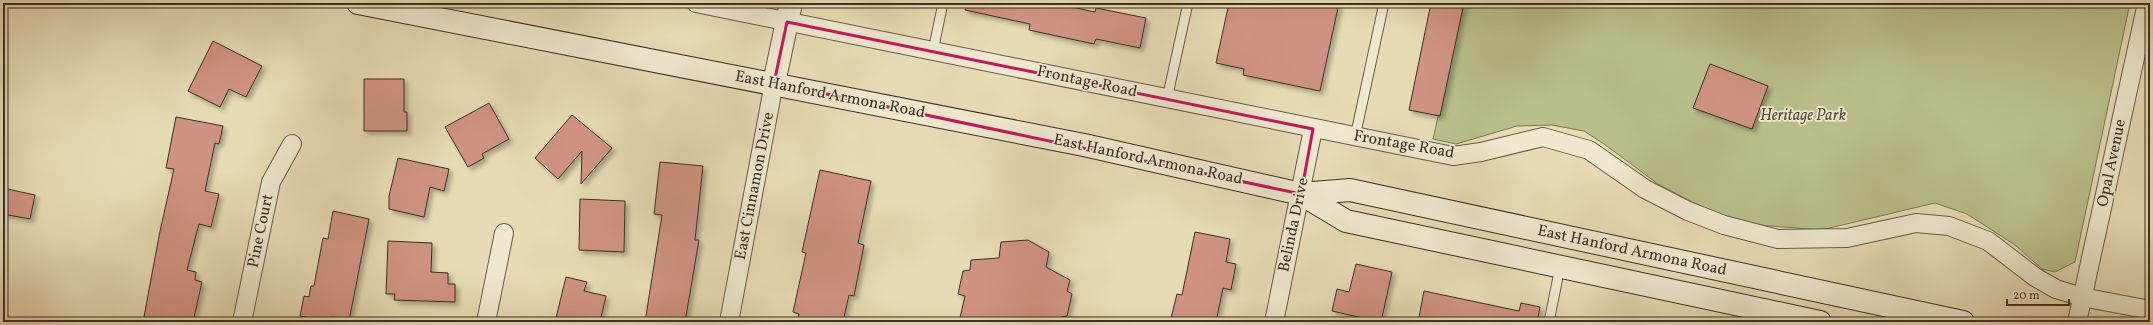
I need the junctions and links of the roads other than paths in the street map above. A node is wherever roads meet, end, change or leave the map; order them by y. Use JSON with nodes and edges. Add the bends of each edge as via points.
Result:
{"nodes":[{"id":1,"x":358,"y":3,"type":"edge"},
{"id":2,"x":696,"y":3,"type":"edge"},
{"id":3,"x":943,"y":3,"type":"edge"},
{"id":4,"x":1188,"y":3,"type":"edge"},
{"id":5,"x":1384,"y":3,"type":"edge"},
{"id":6,"x":2147,"y":3,"type":"edge"},
{"id":7,"x":789,"y":12,"type":"edge"},
{"id":8,"x":933,"y":51,"type":"junction"},
{"id":9,"x":774,"y":83,"type":"junction"},
{"id":10,"x":1167,"y":99,"type":"junction"},
{"id":11,"x":1313,"y":128,"type":"junction"},
{"id":12,"x":1355,"y":137,"type":"junction"},
{"id":13,"x":292,"y":144,"type":"dead end"},
{"id":14,"x":1301,"y":194,"type":"junction"},
{"id":15,"x":504,"y":232,"type":"dead end"},
{"id":16,"x":1560,"y":268,"type":"junction"},
{"id":17,"x":2082,"y":297,"type":"junction"},
{"id":18,"x":2150,"y":310,"type":"edge"},
{"id":19,"x":242,"y":322,"type":"edge"},
{"id":20,"x":486,"y":322,"type":"edge"},
{"id":21,"x":729,"y":322,"type":"edge"},
{"id":22,"x":1274,"y":322,"type":"edge"},
{"id":23,"x":1549,"y":322,"type":"edge"},
{"id":24,"x":1820,"y":322,"type":"edge"},
{"id":25,"x":1963,"y":322,"type":"edge"},
{"id":26,"x":2077,"y":322,"type":"edge"}],
"edges":[{"from":1,"to":9,"type":"main road","name":"East Hanford Armona Road"},
{"from":2,"to":7,"type":"street","name":"Frontage Road"},
{"from":3,"to":8,"type":"lane"},
{"from":4,"to":10,"type":"lane"},
{"from":5,"to":12,"type":"lane"},
{"from":6,"to":17,"type":"street","name":"Opal Avenue"},
{"from":7,"to":8,"type":"street","name":"Frontage Road"},
{"from":7,"to":9,"type":"main road","name":"East Cinnamon Drive"},
{"from":8,"to":10,"type":"street","name":"Frontage Road"},
{"from":9,"to":14,"type":"main road","name":"East Hanford Armona Road","via":[[1084,145]]},
{"from":9,"to":21,"type":"street","name":"East Cinnamon Drive"},
{"from":10,"to":11,"type":"street","name":"Frontage Road"},
{"from":11,"to":12,"type":"street","name":"Frontage Road"},
{"from":11,"to":14,"type":"street","name":"Belinda Drive"},
{"from":12,"to":17,"type":"street","name":"Frontage Road","via":[[1453,156],[1543,137],[1589,150],[1645,188],[1688,211],[1724,225],[1778,239],[1847,238],[1916,223],[1949,226],[1988,241],[2035,277],[2056,289]]},
{"from":13,"to":19,"type":"street","name":"Pine Court","via":[[271,182]]},
{"from":14,"to":16,"type":"main road","name":"East Hanford Armona Road","via":[[1346,221]]},
{"from":14,"to":22,"type":"street","name":"Belinda Drive"},
{"from":14,"to":25,"type":"main road","name":"East Hanford Armona Road","via":[[1350,190]]},
{"from":15,"to":20,"type":"street"},
{"from":16,"to":23,"type":"lane"},
{"from":16,"to":24,"type":"main road","name":"East Hanford Armona Road"},
{"from":17,"to":18,"type":"street","name":"Frontage Road"},
{"from":17,"to":26,"type":"street","name":"Opal Avenue"}]}
